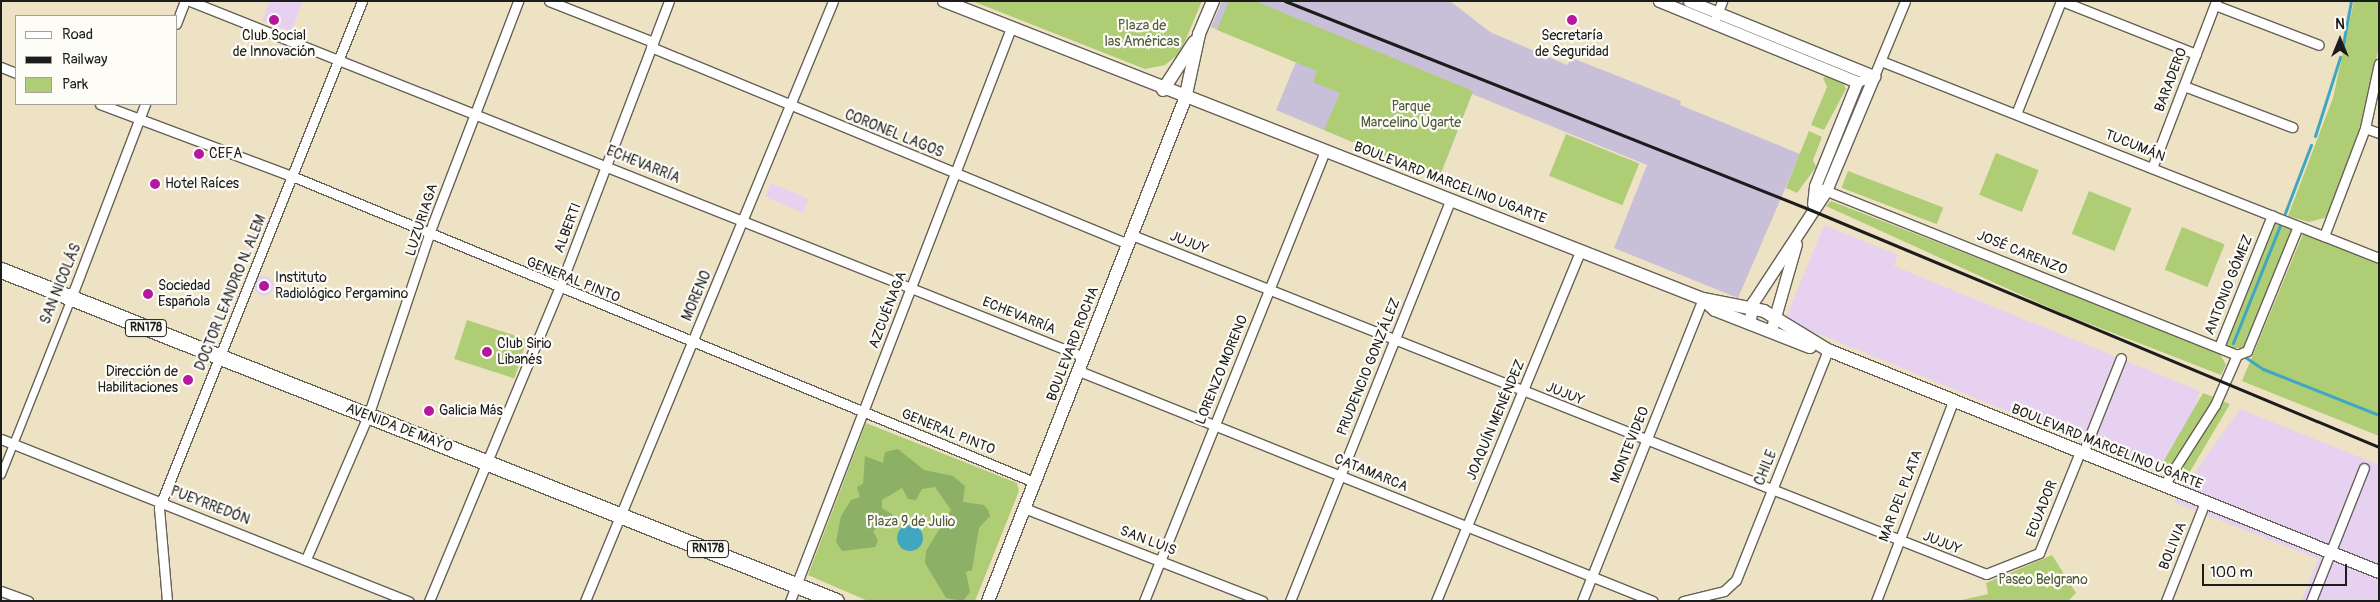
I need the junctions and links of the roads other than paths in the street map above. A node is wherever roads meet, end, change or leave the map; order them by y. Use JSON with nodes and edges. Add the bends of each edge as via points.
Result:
{"nodes":[{"id":1,"x":185,"y":1,"type":"edge"},
{"id":2,"x":190,"y":1,"type":"edge"},
{"id":3,"x":362,"y":1,"type":"edge"},
{"id":4,"x":518,"y":1,"type":"edge"},
{"id":5,"x":549,"y":1,"type":"edge"},
{"id":6,"x":669,"y":1,"type":"edge"},
{"id":7,"x":833,"y":1,"type":"edge"},
{"id":8,"x":944,"y":1,"type":"edge"},
{"id":9,"x":1213,"y":1,"type":"edge"},
{"id":10,"x":1660,"y":1,"type":"edge"},
{"id":11,"x":1689,"y":1,"type":"edge"},
{"id":12,"x":1722,"y":1,"type":"edge"},
{"id":13,"x":1904,"y":1,"type":"edge"},
{"id":14,"x":2061,"y":1,"type":"edge"},
{"id":15,"x":2216,"y":3,"type":"edge"},
{"id":16,"x":1715,"y":18,"type":"junction"},
{"id":17,"x":178,"y":19,"type":"edge"},
{"id":18,"x":1011,"y":28,"type":"junction"},
{"id":19,"x":1199,"y":34,"type":"junction"},
{"id":20,"x":652,"y":45,"type":"junction"},
{"id":21,"x":2319,"y":45,"type":"dead end"},
{"id":22,"x":2196,"y":54,"type":"junction"},
{"id":23,"x":338,"y":60,"type":"junction"},
{"id":24,"x":1880,"y":61,"type":"junction"},
{"id":25,"x":2379,"y":63,"type":"edge"},
{"id":26,"x":1,"y":67,"type":"edge"},
{"id":27,"x":15,"y":73,"type":"edge"},
{"id":28,"x":1874,"y":76,"type":"junction"},
{"id":29,"x":1857,"y":82,"type":"junction"},
{"id":30,"x":2184,"y":86,"type":"junction"},
{"id":31,"x":1163,"y":90,"type":"junction"},
{"id":32,"x":1185,"y":98,"type":"junction"},
{"id":33,"x":103,"y":105,"type":"edge"},
{"id":34,"x":145,"y":105,"type":"edge"},
{"id":35,"x":790,"y":106,"type":"junction"},
{"id":36,"x":475,"y":114,"type":"junction"},
{"id":37,"x":2016,"y":114,"type":"junction"},
{"id":38,"x":140,"y":118,"type":"junction"},
{"id":39,"x":2292,"y":126,"type":"dead end"},
{"id":40,"x":2365,"y":128,"type":"junction"},
{"id":41,"x":2379,"y":133,"type":"edge"},
{"id":42,"x":1325,"y":150,"type":"junction"},
{"id":43,"x":606,"y":166,"type":"junction"},
{"id":44,"x":2152,"y":168,"type":"junction"},
{"id":45,"x":955,"y":173,"type":"junction"},
{"id":46,"x":292,"y":176,"type":"junction"},
{"id":47,"x":1821,"y":188,"type":"junction"},
{"id":48,"x":1450,"y":199,"type":"junction"},
{"id":49,"x":2272,"y":215,"type":"junction"},
{"id":50,"x":744,"y":220,"type":"junction"},
{"id":51,"x":2298,"y":226,"type":"junction"},
{"id":52,"x":1800,"y":231,"type":"junction"},
{"id":53,"x":432,"y":236,"type":"junction"},
{"id":54,"x":2324,"y":236,"type":"junction"},
{"id":55,"x":1130,"y":239,"type":"junction"},
{"id":56,"x":1581,"y":250,"type":"junction"},
{"id":57,"x":2379,"y":258,"type":"edge"},
{"id":58,"x":1,"y":270,"type":"edge"},
{"id":59,"x":911,"y":288,"type":"junction"},
{"id":60,"x":559,"y":289,"type":"junction"},
{"id":61,"x":1269,"y":290,"type":"junction"},
{"id":62,"x":71,"y":298,"type":"junction"},
{"id":63,"x":1703,"y":299,"type":"junction"},
{"id":64,"x":1750,"y":309,"type":"junction"},
{"id":65,"x":1777,"y":318,"type":"junction"},
{"id":66,"x":1749,"y":324,"type":"junction"},
{"id":67,"x":1766,"y":331,"type":"junction"},
{"id":68,"x":1394,"y":340,"type":"junction"},
{"id":69,"x":692,"y":342,"type":"junction"},
{"id":70,"x":2219,"y":347,"type":"junction"},
{"id":71,"x":1826,"y":349,"type":"junction"},
{"id":72,"x":2237,"y":355,"type":"junction"},
{"id":73,"x":1084,"y":357,"type":"junction"},
{"id":74,"x":221,"y":358,"type":"junction"},
{"id":75,"x":2121,"y":358,"type":"dead end"},
{"id":76,"x":1079,"y":371,"type":"junction"},
{"id":77,"x":1523,"y":391,"type":"junction"},
{"id":78,"x":1953,"y":401,"type":"junction"},
{"id":79,"x":862,"y":413,"type":"junction"},
{"id":80,"x":368,"y":416,"type":"junction"},
{"id":81,"x":1214,"y":425,"type":"junction"},
{"id":82,"x":1,"y":438,"type":"edge"},
{"id":83,"x":1646,"y":442,"type":"junction"},
{"id":84,"x":13,"y":443,"type":"junction"},
{"id":85,"x":2081,"y":452,"type":"junction"},
{"id":86,"x":486,"y":462,"type":"junction"},
{"id":87,"x":2364,"y":468,"type":"dead end"},
{"id":88,"x":1,"y":474,"type":"edge"},
{"id":89,"x":1340,"y":476,"type":"junction"},
{"id":90,"x":1034,"y":482,"type":"junction"},
{"id":91,"x":2164,"y":485,"type":"junction"},
{"id":92,"x":1772,"y":490,"type":"junction"},
{"id":93,"x":162,"y":502,"type":"junction"},
{"id":94,"x":2205,"y":502,"type":"junction"},
{"id":95,"x":1024,"y":508,"type":"junction"},
{"id":96,"x":619,"y":514,"type":"junction"},
{"id":97,"x":1467,"y":526,"type":"junction"},
{"id":98,"x":1899,"y":540,"type":"junction"},
{"id":99,"x":2330,"y":552,"type":"junction"},
{"id":100,"x":306,"y":558,"type":"junction"},
{"id":101,"x":1160,"y":561,"type":"junction"},
{"id":102,"x":2379,"y":572,"type":"edge"},
{"id":103,"x":1989,"y":574,"type":"joint"},
{"id":104,"x":1592,"y":576,"type":"junction"},
{"id":105,"x":796,"y":585,"type":"junction"},
{"id":106,"x":1,"y":591,"type":"edge"},
{"id":107,"x":28,"y":601,"type":"edge"},
{"id":108,"x":167,"y":601,"type":"edge"},
{"id":109,"x":409,"y":601,"type":"edge"},
{"id":110,"x":429,"y":601,"type":"edge"},
{"id":111,"x":585,"y":601,"type":"edge"},
{"id":112,"x":790,"y":601,"type":"edge"},
{"id":113,"x":836,"y":601,"type":"edge"},
{"id":114,"x":988,"y":601,"type":"edge"},
{"id":115,"x":1144,"y":601,"type":"edge"},
{"id":116,"x":1262,"y":601,"type":"edge"},
{"id":117,"x":1290,"y":601,"type":"edge"},
{"id":118,"x":1436,"y":601,"type":"edge"},
{"id":119,"x":1582,"y":601,"type":"edge"},
{"id":120,"x":1653,"y":601,"type":"edge"},
{"id":121,"x":1683,"y":601,"type":"edge"},
{"id":122,"x":1876,"y":601,"type":"edge"},
{"id":123,"x":2166,"y":601,"type":"edge"},
{"id":124,"x":2311,"y":601,"type":"edge"}],
"edges":[{"from":1,"to":17,"type":"street"},
{"from":2,"to":23,"type":"street","name":"ECHEVARRÍA"},
{"from":3,"to":23,"type":"street","name":"DOCTOR LEANDRO N. ALEM"},
{"from":4,"to":36,"type":"street","name":"LUZURIAGA"},
{"from":5,"to":20,"type":"street","name":"CORONEL LAGOS"},
{"from":6,"to":20,"type":"street","name":"ALBERTI"},
{"from":7,"to":35,"type":"street","name":"MORENO"},
{"from":8,"to":18,"type":"main road","name":"BOULEVARD MARCELINO UGARTE"},
{"from":9,"to":19,"type":"main road"},
{"from":10,"to":16,"type":"street"},
{"from":11,"to":16,"type":"street"},
{"from":12,"to":16,"type":"street"},
{"from":13,"to":24,"type":"street"},
{"from":14,"to":22,"type":"street"},
{"from":14,"to":37,"type":"street"},
{"from":15,"to":21,"type":"street"},
{"from":15,"to":22,"type":"street","name":"BARADERO"},
{"from":16,"to":28,"type":"street"},
{"from":16,"to":29,"type":"street"},
{"from":18,"to":31,"type":"main road","name":"BOULEVARD MARCELINO UGARTE"},
{"from":18,"to":45,"type":"street","name":"AZCUÉNAGA"},
{"from":19,"to":31,"type":"main road"},
{"from":19,"to":32,"type":"main road","name":"BOULEVARD ROCHA"},
{"from":20,"to":35,"type":"street","name":"CORONEL LAGOS"},
{"from":20,"to":43,"type":"street","name":"ALBERTI"},
{"from":22,"to":30,"type":"street","name":"BARADERO"},
{"from":23,"to":36,"type":"street","name":"ECHEVARRÍA"},
{"from":23,"to":46,"type":"street","name":"DOCTOR LEANDRO N. ALEM"},
{"from":24,"to":28,"type":"street"},
{"from":24,"to":37,"type":"street","name":"TUCUMÁN"},
{"from":25,"to":40,"type":"street"},
{"from":26,"to":27,"type":"street"},
{"from":28,"to":29,"type":"street"},
{"from":28,"to":47,"type":"street"},
{"from":29,"to":47,"type":"street"},
{"from":30,"to":39,"type":"street"},
{"from":30,"to":44,"type":"street","name":"BARADERO"},
{"from":31,"to":32,"type":"main road","name":"BOULEVARD MARCELINO UGARTE"},
{"from":32,"to":42,"type":"main road","name":"BOULEVARD MARCELINO UGARTE"},
{"from":32,"to":55,"type":"main road","name":"BOULEVARD ROCHA"},
{"from":33,"to":38,"type":"street","name":"GENERAL PINTO"},
{"from":34,"to":38,"type":"street","name":"SAN NICOLÁS"},
{"from":35,"to":45,"type":"street","name":"CORONEL LAGOS"},
{"from":35,"to":50,"type":"street","name":"MORENO"},
{"from":36,"to":43,"type":"street","name":"ECHEVARRÍA"},
{"from":36,"to":53,"type":"street","name":"LUZURIAGA"},
{"from":37,"to":44,"type":"street","name":"TUCUMÁN"},
{"from":38,"to":46,"type":"street","name":"GENERAL PINTO"},
{"from":38,"to":62,"type":"street","name":"SAN NICOLÁS"},
{"from":40,"to":41,"type":"street"},
{"from":40,"to":54,"type":"street"},
{"from":42,"to":48,"type":"main road","name":"BOULEVARD MARCELINO UGARTE"},
{"from":42,"to":61,"type":"street","name":"LORENZO MORENO"},
{"from":43,"to":50,"type":"street","name":"ECHEVARRÍA"},
{"from":43,"to":60,"type":"street","name":"ALBERTI"},
{"from":44,"to":49,"type":"street","name":"TUCUMÁN"},
{"from":45,"to":55,"type":"street","name":"CORONEL LAGOS"},
{"from":45,"to":59,"type":"street","name":"AZCUÉNAGA"},
{"from":46,"to":53,"type":"street","name":"GENERAL PINTO"},
{"from":46,"to":74,"type":"street","name":"DOCTOR LEANDRO N. ALEM"},
{"from":47,"to":52,"type":"street"},
{"from":47,"to":70,"type":"street","name":"JOSÉ CARENZO"},
{"from":48,"to":56,"type":"main road","name":"BOULEVARD MARCELINO UGARTE"},
{"from":48,"to":68,"type":"street","name":"PRUDENCIO GONZÁLEZ"},
{"from":49,"to":51,"type":"street","name":"TUCUMÁN"},
{"from":49,"to":70,"type":"street","name":"ANTONIO GÓMEZ"},
{"from":50,"to":59,"type":"street","name":"ECHEVARRÍA"},
{"from":50,"to":69,"type":"street","name":"MORENO"},
{"from":51,"to":54,"type":"street","name":"TUCUMÁN"},
{"from":51,"to":72,"type":"street","via":[[2247,351]]},
{"from":52,"to":64,"type":"street"},
{"from":52,"to":65,"type":"street"},
{"from":53,"to":60,"type":"street","name":"GENERAL PINTO"},
{"from":53,"to":80,"type":"street","name":"LUZURIAGA"},
{"from":54,"to":57,"type":"street","name":"TUCUMÁN"},
{"from":55,"to":61,"type":"street","name":"JUJUY"},
{"from":55,"to":73,"type":"main road","name":"BOULEVARD ROCHA"},
{"from":56,"to":63,"type":"main road","name":"BOULEVARD MARCELINO UGARTE"},
{"from":56,"to":77,"type":"street","name":"JOAQUÍN MENÉNDEZ"},
{"from":58,"to":62,"type":"main road","name":"AVENIDA DE MAYO","number":"RN178"},
{"from":59,"to":73,"type":"street","name":"ECHEVARRÍA"},
{"from":59,"to":79,"type":"street","name":"AZCUÉNAGA"},
{"from":60,"to":69,"type":"street","name":"GENERAL PINTO"},
{"from":60,"to":86,"type":"street","name":"ALBERTI"},
{"from":61,"to":68,"type":"street","name":"JUJUY"},
{"from":61,"to":81,"type":"street","name":"LORENZO MORENO"},
{"from":62,"to":74,"type":"main road","name":"AVENIDA DE MAYO","number":"RN178"},
{"from":62,"to":84,"type":"street","name":"SAN NICOLÁS"},
{"from":63,"to":64,"type":"main road","name":"BOULEVARD MARCELINO UGARTE"},
{"from":63,"to":66,"type":"main road","name":"BOULEVARD MARCELINO UGARTE","via":[[1715,310]]},
{"from":63,"to":83,"type":"street","name":"MONTEVIDEO"},
{"from":64,"to":65,"type":"main road","name":"BOULEVARD MARCELINO UGARTE"},
{"from":64,"to":66,"type":"street"},
{"from":65,"to":67,"type":"street"},
{"from":65,"to":71,"type":"main road","name":"BOULEVARD MARCELINO UGARTE"},
{"from":66,"to":67,"type":"main road","name":"BOULEVARD MARCELINO UGARTE"},
{"from":67,"to":71,"type":"main road","name":"BOULEVARD MARCELINO UGARTE"},
{"from":68,"to":77,"type":"street","name":"JUJUY"},
{"from":68,"to":89,"type":"street","name":"PRUDENCIO GONZÁLEZ"},
{"from":69,"to":79,"type":"street","name":"GENERAL PINTO"},
{"from":69,"to":96,"type":"street","name":"MORENO"},
{"from":70,"to":72,"type":"street","name":"ANTONIO GÓMEZ"},
{"from":71,"to":78,"type":"main road","name":"BOULEVARD MARCELINO UGARTE"},
{"from":71,"to":92,"type":"street","name":"CHILE"},
{"from":72,"to":91,"type":"street","via":[[2215,405]]},
{"from":73,"to":76,"type":"main road","name":"BOULEVARD ROCHA"},
{"from":74,"to":80,"type":"main road","name":"AVENIDA DE MAYO","number":"RN178"},
{"from":74,"to":93,"type":"street","name":"DOCTOR LEANDRO N. ALEM"},
{"from":75,"to":85,"type":"street"},
{"from":76,"to":81,"type":"street","name":"CATAMARCA"},
{"from":76,"to":90,"type":"main road","name":"BOULEVARD ROCHA"},
{"from":77,"to":83,"type":"street","name":"JUJUY"},
{"from":77,"to":97,"type":"street","name":"JOAQUÍN MENÉNDEZ"},
{"from":78,"to":85,"type":"main road","name":"BOULEVARD MARCELINO UGARTE"},
{"from":78,"to":98,"type":"street","name":"MAR DEL PLATA"},
{"from":79,"to":90,"type":"street","name":"GENERAL PINTO"},
{"from":79,"to":105,"type":"street","name":"AZCUÉNAGA"},
{"from":80,"to":86,"type":"main road","name":"AVENIDA DE MAYO","number":"RN178"},
{"from":80,"to":100,"type":"street","name":"LUZURIAGA"},
{"from":81,"to":89,"type":"street","name":"CATAMARCA"},
{"from":81,"to":101,"type":"street","name":"LORENZO MORENO"},
{"from":82,"to":84,"type":"street","name":"PUEYRREDÓN"},
{"from":83,"to":92,"type":"street","name":"JUJUY"},
{"from":83,"to":104,"type":"street","name":"MONTEVIDEO"},
{"from":84,"to":88,"type":"street","name":"SAN NICOLÁS"},
{"from":84,"to":93,"type":"street","name":"PUEYRREDÓN"},
{"from":85,"to":91,"type":"main road","name":"BOULEVARD MARCELINO UGARTE"},
{"from":85,"to":103,"type":"street","name":"ECUADOR","via":[[2039,553]]},
{"from":86,"to":96,"type":"main road","name":"AVENIDA DE MAYO","number":"RN178"},
{"from":86,"to":110,"type":"street","name":"ALBERTI"},
{"from":87,"to":99,"type":"street"},
{"from":89,"to":97,"type":"street","name":"CATAMARCA"},
{"from":89,"to":117,"type":"street","name":"PRUDENCIO GONZÁLEZ"},
{"from":90,"to":95,"type":"main road","name":"BOULEVARD ROCHA"},
{"from":91,"to":94,"type":"main road","name":"BOULEVARD MARCELINO UGARTE"},
{"from":92,"to":98,"type":"street","name":"JUJUY"},
{"from":92,"to":121,"type":"street","name":"CHILE","via":[[1736,580],[1724,590]]},
{"from":93,"to":100,"type":"street","name":"PUEYRREDÓN"},
{"from":93,"to":108,"type":"street","name":"DOCTOR LEANDRO N. ALEM"},
{"from":94,"to":99,"type":"main road","name":"BOULEVARD MARCELINO UGARTE"},
{"from":94,"to":123,"type":"street","name":"BOLIVIA"},
{"from":95,"to":101,"type":"street","name":"SAN LUIS"},
{"from":95,"to":114,"type":"main road","name":"BOULEVARD ROCHA"},
{"from":96,"to":105,"type":"main road","name":"AVENIDA DE MAYO","number":"RN178"},
{"from":96,"to":111,"type":"street","name":"MORENO"},
{"from":97,"to":104,"type":"street","name":"CATAMARCA"},
{"from":97,"to":118,"type":"street","name":"JOAQUÍN MENÉNDEZ"},
{"from":98,"to":103,"type":"street","name":"JUJUY"},
{"from":98,"to":122,"type":"street","name":"MAR DEL PLATA"},
{"from":99,"to":102,"type":"main road","name":"BOULEVARD MARCELINO UGARTE"},
{"from":99,"to":124,"type":"street"},
{"from":100,"to":109,"type":"street","name":"PUEYRREDÓN"},
{"from":101,"to":115,"type":"street","name":"LORENZO MORENO"},
{"from":101,"to":116,"type":"street","name":"SAN LUIS"},
{"from":104,"to":119,"type":"street","name":"MONTEVIDEO"},
{"from":104,"to":120,"type":"street","name":"CATAMARCA"},
{"from":105,"to":112,"type":"street","name":"AZCUÉNAGA"},
{"from":105,"to":113,"type":"main road","number":"RN178"},
{"from":106,"to":107,"type":"street"}]}
